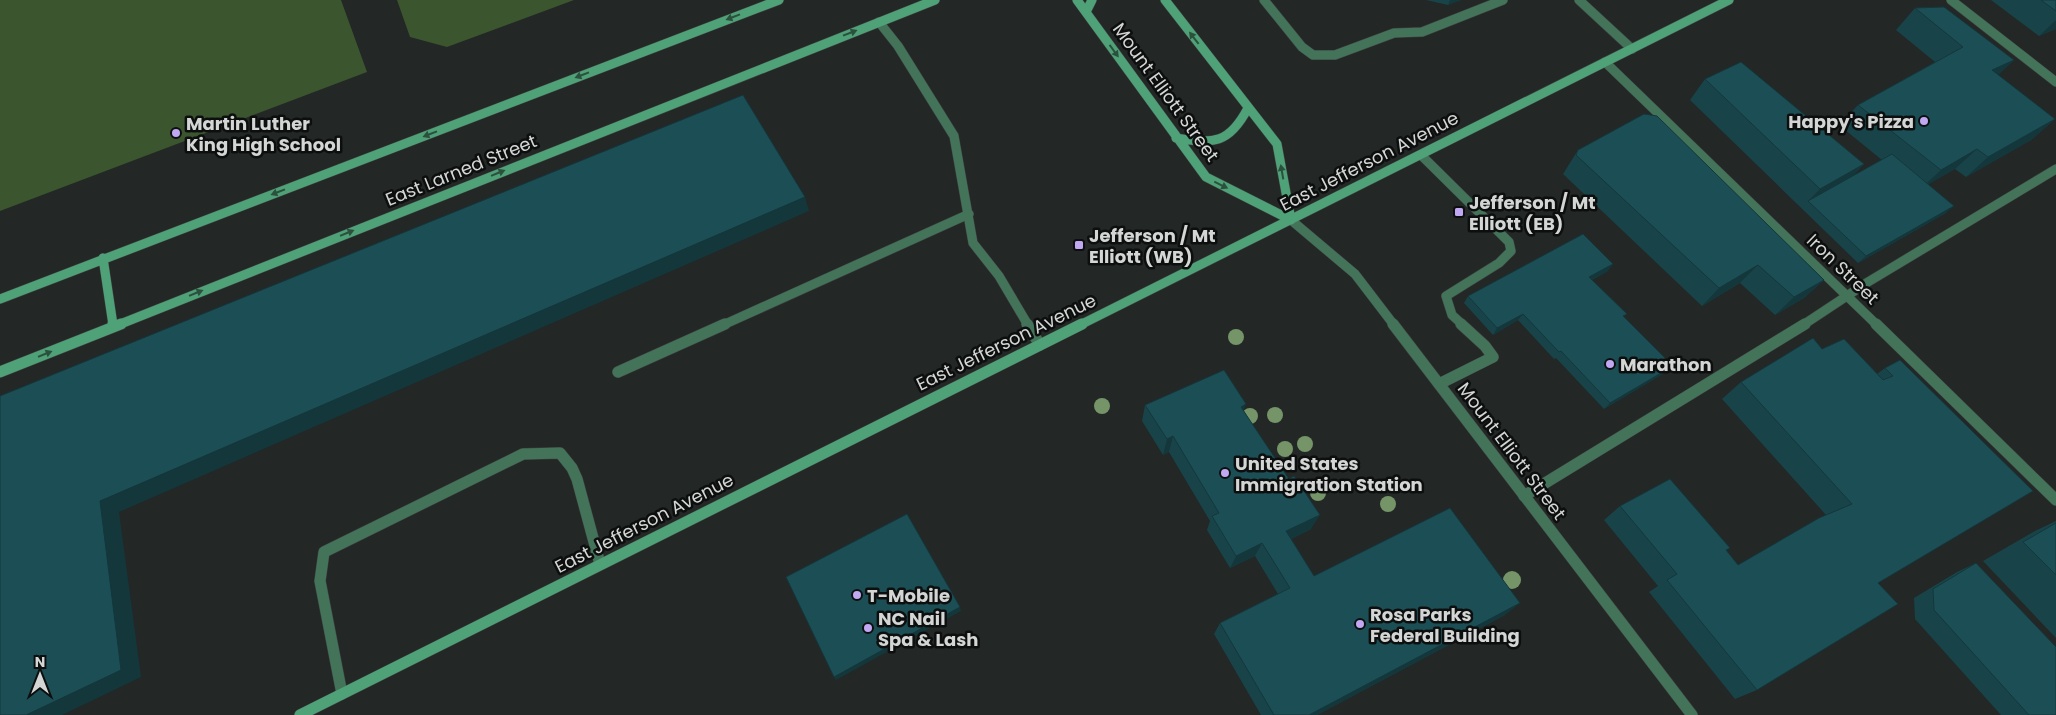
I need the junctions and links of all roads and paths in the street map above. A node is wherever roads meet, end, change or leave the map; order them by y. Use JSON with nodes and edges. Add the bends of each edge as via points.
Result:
{"nodes":[{"id":1,"x":779,"y":0,"type":"edge"},
{"id":2,"x":935,"y":0,"type":"edge"},
{"id":3,"x":1077,"y":0,"type":"edge"},
{"id":4,"x":1092,"y":0,"type":"edge"},
{"id":5,"x":1165,"y":0,"type":"edge"},
{"id":6,"x":1264,"y":0,"type":"edge"},
{"id":7,"x":1503,"y":0,"type":"edge"},
{"id":8,"x":1579,"y":0,"type":"edge"},
{"id":9,"x":1729,"y":0,"type":"edge"},
{"id":10,"x":1951,"y":0,"type":"edge"},
{"id":11,"x":1086,"y":12,"type":"junction"},
{"id":12,"x":879,"y":22,"type":"junction"},
{"id":13,"x":1632,"y":48,"type":"junction"},
{"id":14,"x":1605,"y":62,"type":"junction"},
{"id":15,"x":2056,"y":82,"type":"edge"},
{"id":16,"x":1248,"y":108,"type":"junction"},
{"id":17,"x":1176,"y":138,"type":"junction"},
{"id":18,"x":1421,"y":155,"type":"junction"},
{"id":19,"x":2056,"y":169,"type":"edge"},
{"id":20,"x":969,"y":214,"type":"junction"},
{"id":21,"x":1291,"y":220,"type":"junction"},
{"id":22,"x":103,"y":258,"type":"junction"},
{"id":23,"x":1848,"y":296,"type":"junction"},
{"id":24,"x":0,"y":299,"type":"edge"},
{"id":25,"x":113,"y":326,"type":"junction"},
{"id":26,"x":1040,"y":344,"type":"junction"},
{"id":27,"x":0,"y":372,"type":"edge"},
{"id":28,"x":618,"y":372,"type":"dead end"},
{"id":29,"x":1439,"y":384,"type":"junction"},
{"id":30,"x":1524,"y":496,"type":"junction"},
{"id":31,"x":2056,"y":500,"type":"edge"},
{"id":32,"x":600,"y":564,"type":"junction"},
{"id":33,"x":342,"y":694,"type":"junction"},
{"id":34,"x":300,"y":715,"type":"edge"},
{"id":35,"x":1692,"y":715,"type":"edge"}],
"edges":[{"from":1,"to":22,"type":"main road","one_way":true},
{"from":2,"to":12,"type":"main road","name":"East Larned Street"},
{"from":3,"to":11,"type":"main road","name":"Mount Elliott Street"},
{"from":4,"to":11,"type":"main road"},
{"from":16,"to":5,"type":"main road","one_way":true},
{"from":6,"to":7,"type":"street","via":[[1302,47],[1313,55],[1334,55],[1394,33],[1422,32]]},
{"from":8,"to":13,"type":"street"},
{"from":9,"to":13,"type":"main road","name":"East Jefferson Avenue"},
{"from":10,"to":15,"type":"street"},
{"from":11,"to":17,"type":"main road","name":"Mount Elliott Street","one_way":true},
{"from":12,"to":20,"type":"street","via":[[898,46],[954,136]]},
{"from":25,"to":12,"type":"main road","name":"East Larned Street","one_way":true},
{"from":13,"to":14,"type":"main road","name":"East Jefferson Avenue"},
{"from":14,"to":18,"type":"main road","name":"East Jefferson Avenue"},
{"from":14,"to":23,"type":"street","name":"Iron Street"},
{"from":16,"to":17,"type":"main road","via":[[1240,126],[1225,139],[1204,142]]},
{"from":21,"to":16,"type":"main road","one_way":true,"via":[[1277,144]]},
{"from":17,"to":21,"type":"main road","name":"Mount Elliott Street","one_way":true,"via":[[1206,178]]},
{"from":18,"to":21,"type":"main road","name":"East Jefferson Avenue"},
{"from":18,"to":29,"type":"street","via":[[1510,242],[1511,251],[1499,263],[1446,296],[1452,315],[1493,357]]},
{"from":19,"to":23,"type":"street"},
{"from":20,"to":26,"type":"street","via":[[973,243],[999,276]]},
{"from":20,"to":28,"type":"street"},
{"from":21,"to":26,"type":"main road","name":"East Jefferson Avenue"},
{"from":21,"to":29,"type":"street","name":"Mount Elliott Street","via":[[1355,274]]},
{"from":22,"to":24,"type":"main road"},
{"from":22,"to":25,"type":"main road"},
{"from":23,"to":30,"type":"street"},
{"from":23,"to":31,"type":"street","name":"Iron Street"},
{"from":27,"to":25,"type":"main road","name":"East Larned Street","one_way":true},
{"from":26,"to":32,"type":"main road","name":"East Jefferson Avenue"},
{"from":29,"to":30,"type":"street","name":"Mount Elliott Street"},
{"from":30,"to":35,"type":"street","name":"Mount Elliott Street"},
{"from":32,"to":33,"type":"main road","name":"East Jefferson Avenue"},
{"from":32,"to":33,"type":"street","via":[[576,479],[572,468],[560,454],[523,454],[324,552],[320,581]]},
{"from":33,"to":34,"type":"main road","name":"East Jefferson Avenue"}]}
